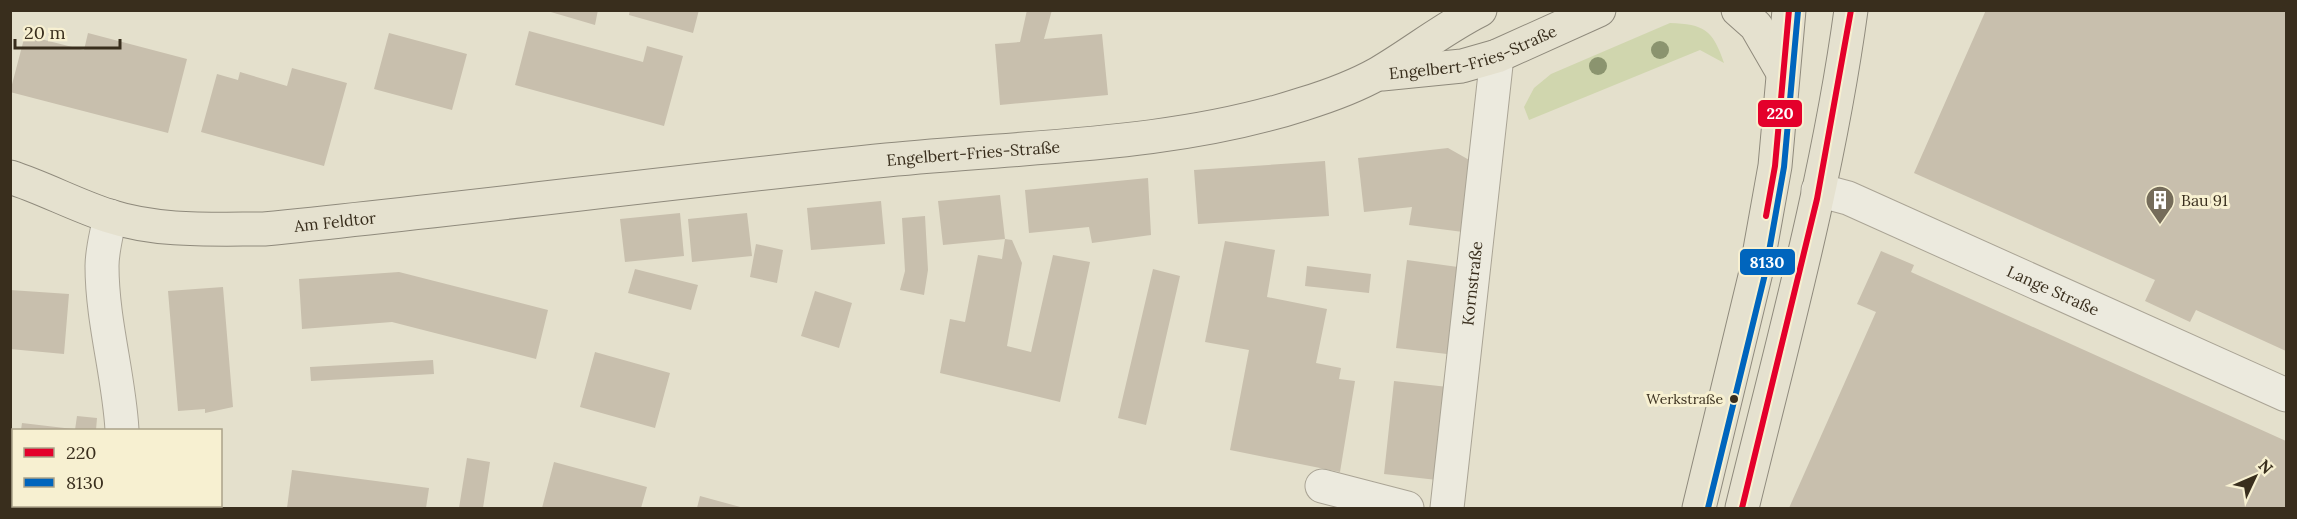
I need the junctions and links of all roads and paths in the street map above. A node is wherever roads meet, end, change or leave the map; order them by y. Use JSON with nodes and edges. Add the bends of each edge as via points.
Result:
{"nodes":[{"id":1,"x":1480,"y":10,"type":"edge"},
{"id":2,"x":1599,"y":10,"type":"edge"},
{"id":3,"x":1738,"y":10,"type":"edge"},
{"id":4,"x":1789,"y":10,"type":"edge"},
{"id":5,"x":1851,"y":10,"type":"edge"},
{"id":6,"x":1497,"y":56,"type":"junction"},
{"id":7,"x":1782,"y":72,"type":"junction"},
{"id":8,"x":1377,"y":74,"type":"junction"},
{"id":9,"x":10,"y":177,"type":"edge"},
{"id":10,"x":1818,"y":190,"type":"junction"},
{"id":11,"x":562,"y":195,"type":"joint"},
{"id":12,"x":110,"y":216,"type":"junction"},
{"id":13,"x":2286,"y":394,"type":"edge"},
{"id":14,"x":122,"y":429,"type":"edge"},
{"id":15,"x":1322,"y":486,"type":"dead end"},
{"id":16,"x":1407,"y":508,"type":"edge"},
{"id":17,"x":1447,"y":508,"type":"edge"},
{"id":18,"x":1699,"y":508,"type":"edge"},
{"id":19,"x":1742,"y":508,"type":"edge"}],
"edges":[{"from":1,"to":8,"type":"main road","name":"Engelbert-Fries-Straße"},
{"from":2,"to":6,"type":"main road","name":"Engelbert-Fries-Straße"},
{"from":3,"to":7,"type":"main road","via":[[1756,26]]},
{"from":4,"to":7,"type":"main road"},
{"from":5,"to":10,"type":"main road"},
{"from":6,"to":8,"type":"main road","name":"Engelbert-Fries-Straße","via":[[1462,66]]},
{"from":6,"to":17,"type":"street","name":"Kornstraße"},
{"from":7,"to":18,"type":"main road","via":[[1776,166],[1756,272]]},
{"from":8,"to":11,"type":"main road","name":"Engelbert-Fries-Straße","via":[[1302,104],[1166,134]]},
{"from":9,"to":12,"type":"main road","name":"Am Feldtor"},
{"from":10,"to":13,"type":"street","name":"Lange Straße","via":[[1876,210]]},
{"from":10,"to":19,"type":"main road"},
{"from":11,"to":12,"type":"main road","name":"Am Feldtor","via":[[264,229],[173,228]]},
{"from":12,"to":14,"type":"street","via":[[102,265]]},
{"from":15,"to":16,"type":"street"}]}
